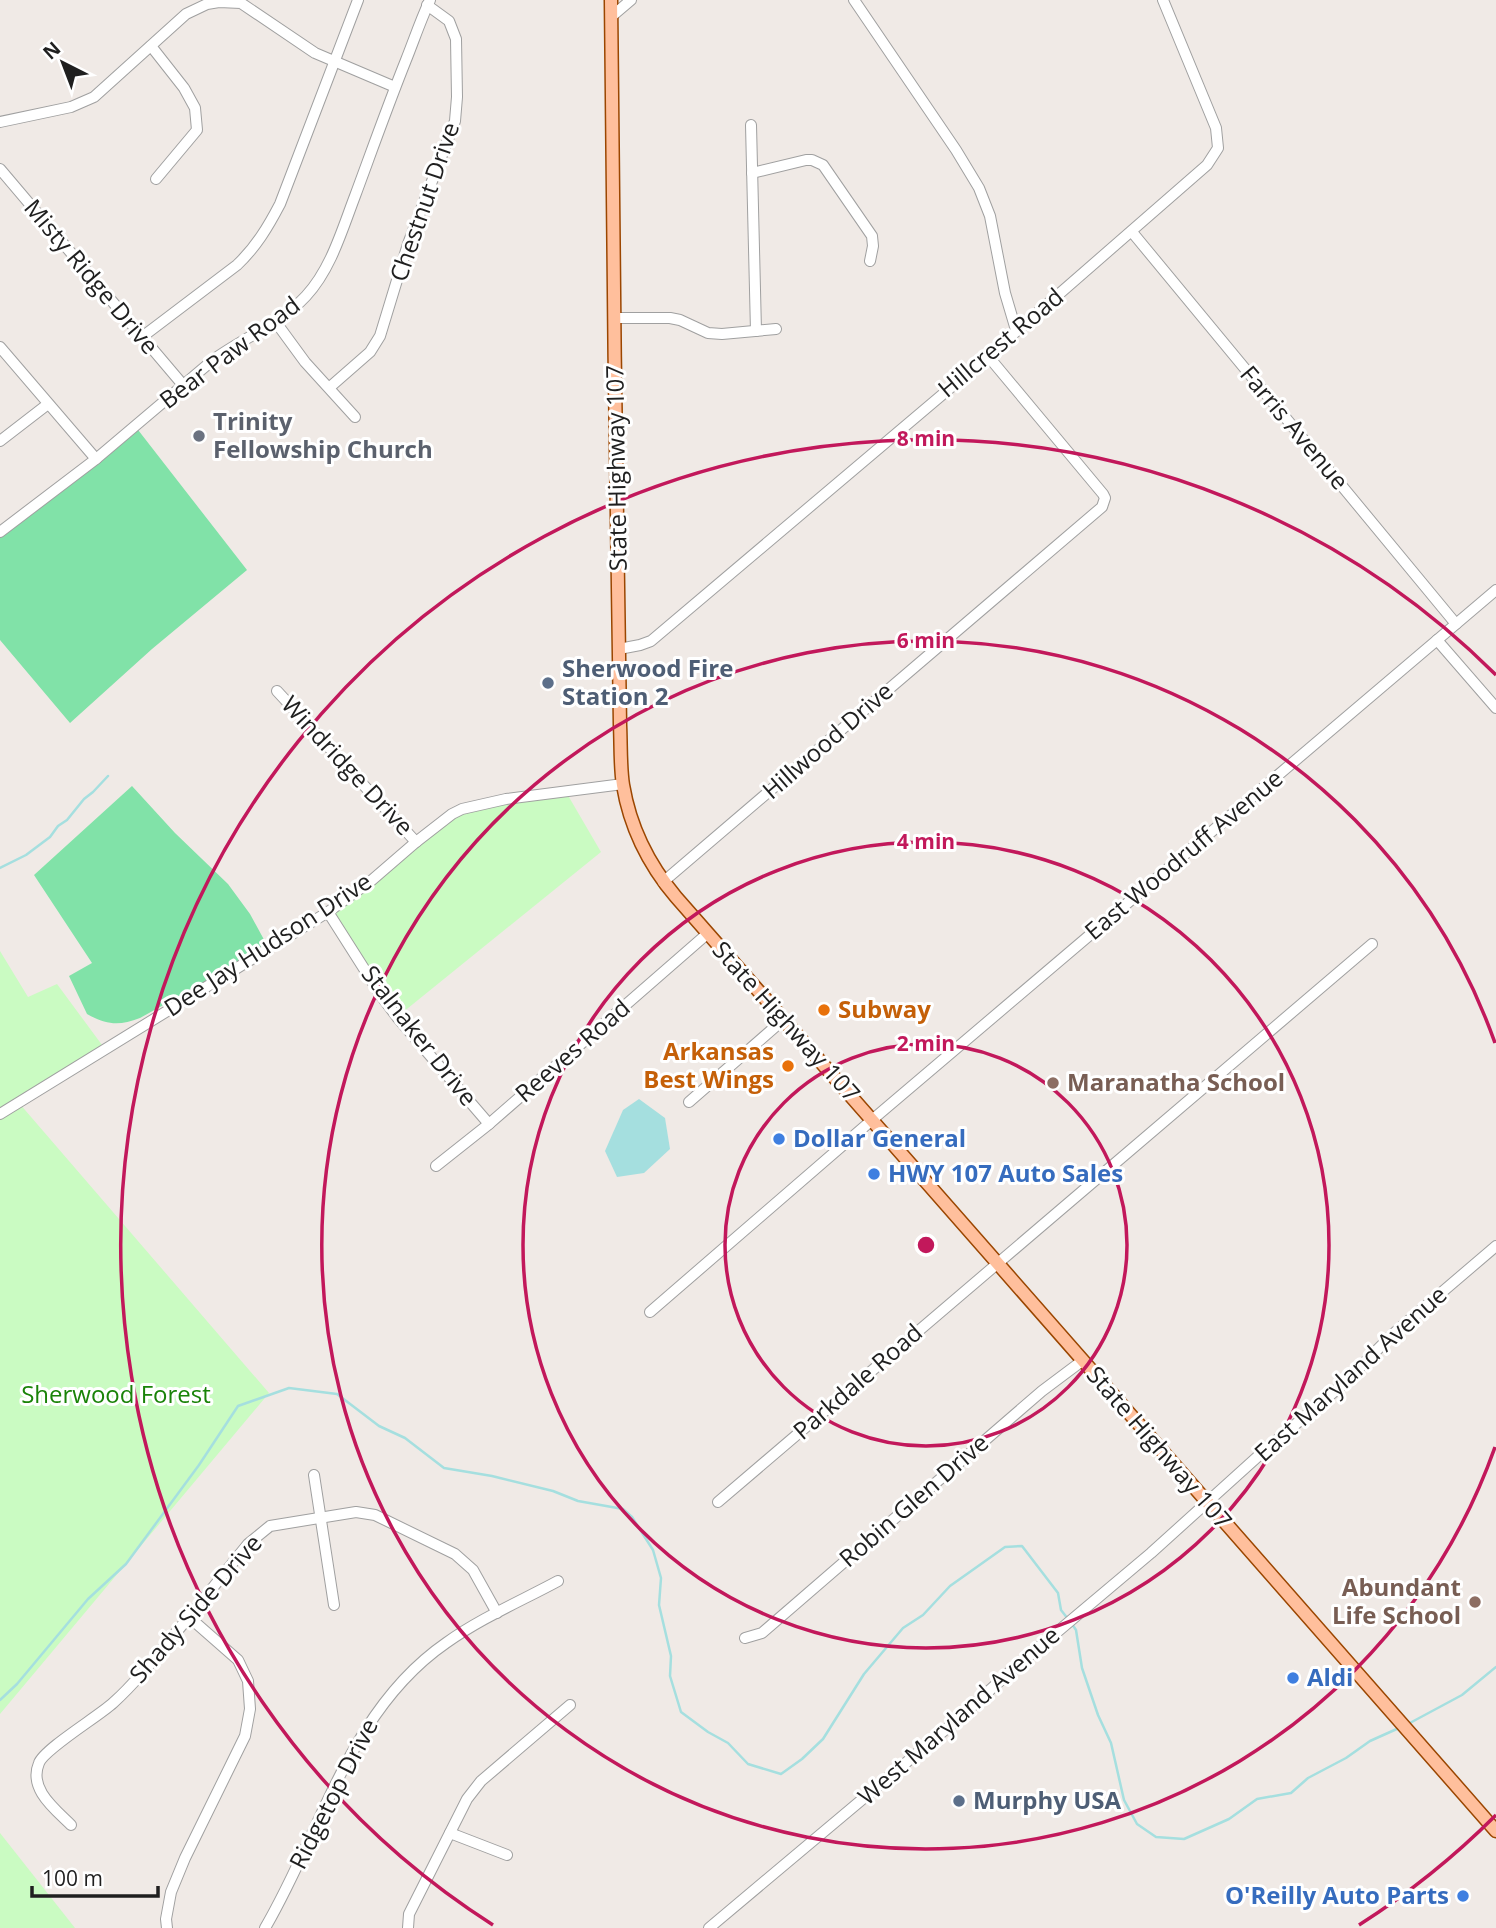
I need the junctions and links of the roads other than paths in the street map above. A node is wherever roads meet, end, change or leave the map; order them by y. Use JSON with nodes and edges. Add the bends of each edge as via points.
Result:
{"nodes":[{"id":1,"x":358,"y":0,"type":"edge"},
{"id":2,"x":611,"y":0,"type":"edge"},
{"id":3,"x":631,"y":0,"type":"edge"},
{"id":4,"x":854,"y":0,"type":"edge"},
{"id":5,"x":1163,"y":0,"type":"edge"},
{"id":6,"x":242,"y":2,"type":"edge"},
{"id":7,"x":429,"y":3,"type":"edge"},
{"id":8,"x":611,"y":17,"type":"junction"},
{"id":9,"x":151,"y":46,"type":"junction"},
{"id":10,"x":334,"y":61,"type":"junction"},
{"id":11,"x":395,"y":87,"type":"junction"},
{"id":12,"x":0,"y":122,"type":"edge"},
{"id":13,"x":751,"y":125,"type":"dead end"},
{"id":14,"x":0,"y":169,"type":"edge"},
{"id":15,"x":752,"y":173,"type":"junction"},
{"id":16,"x":156,"y":179,"type":"dead end"},
{"id":17,"x":1132,"y":232,"type":"junction"},
{"id":18,"x":870,"y":261,"type":"dead end"},
{"id":19,"x":615,"y":318,"type":"junction"},
{"id":20,"x":275,"y":321,"type":"junction"},
{"id":21,"x":776,"y":329,"type":"dead end"},
{"id":22,"x":1016,"y":330,"type":"junction"},
{"id":23,"x":756,"y":331,"type":"junction"},
{"id":24,"x":142,"y":337,"type":"junction"},
{"id":25,"x":0,"y":347,"type":"edge"},
{"id":26,"x":988,"y":356,"type":"junction"},
{"id":27,"x":183,"y":385,"type":"junction"},
{"id":28,"x":330,"y":387,"type":"junction"},
{"id":29,"x":48,"y":404,"type":"junction"},
{"id":30,"x":355,"y":417,"type":"dead end"},
{"id":31,"x":0,"y":441,"type":"edge"},
{"id":32,"x":96,"y":459,"type":"junction"},
{"id":33,"x":0,"y":532,"type":"edge"},
{"id":34,"x":1496,"y":590,"type":"edge"},
{"id":35,"x":1456,"y":624,"type":"junction"},
{"id":36,"x":1437,"y":640,"type":"junction"},
{"id":37,"x":619,"y":649,"type":"junction"},
{"id":38,"x":277,"y":691,"type":"dead end"},
{"id":39,"x":1496,"y":708,"type":"edge"},
{"id":40,"x":623,"y":783,"type":"junction"},
{"id":41,"x":416,"y":842,"type":"junction"},
{"id":42,"x":663,"y":882,"type":"junction"},
{"id":43,"x":328,"y":912,"type":"junction"},
{"id":44,"x":707,"y":934,"type":"junction"},
{"id":45,"x":1372,"y":944,"type":"dead end"},
{"id":46,"x":783,"y":1020,"type":"junction"},
{"id":47,"x":689,"y":1102,"type":"dead end"},
{"id":48,"x":0,"y":1114,"type":"edge"},
{"id":49,"x":872,"y":1119,"type":"junction"},
{"id":50,"x":489,"y":1124,"type":"junction"},
{"id":51,"x":436,"y":1166,"type":"dead end"},
{"id":52,"x":1496,"y":1246,"type":"edge"},
{"id":53,"x":998,"y":1262,"type":"junction"},
{"id":54,"x":650,"y":1312,"type":"dead end"},
{"id":55,"x":1082,"y":1361,"type":"junction"},
{"id":56,"x":314,"y":1475,"type":"dead end"},
{"id":57,"x":718,"y":1502,"type":"dead end"},
{"id":58,"x":1208,"y":1503,"type":"junction"},
{"id":59,"x":320,"y":1518,"type":"junction"},
{"id":60,"x":558,"y":1581,"type":"dead end"},
{"id":61,"x":334,"y":1605,"type":"dead end"},
{"id":62,"x":497,"y":1613,"type":"junction"},
{"id":63,"x":189,"y":1617,"type":"junction"},
{"id":64,"x":745,"y":1638,"type":"dead end"},
{"id":65,"x":570,"y":1705,"type":"dead end"},
{"id":66,"x":71,"y":1825,"type":"dead end"},
{"id":67,"x":1496,"y":1831,"type":"edge"},
{"id":68,"x":450,"y":1833,"type":"junction"},
{"id":69,"x":507,"y":1855,"type":"dead end"},
{"id":70,"x":167,"y":1928,"type":"edge"},
{"id":71,"x":265,"y":1928,"type":"edge"},
{"id":72,"x":408,"y":1928,"type":"edge"},
{"id":73,"x":709,"y":1928,"type":"edge"}],
"edges":[{"from":1,"to":10,"type":"street"},
{"from":2,"to":8,"type":"main road","name":"State Highway 107"},
{"from":3,"to":8,"type":"street"},
{"from":4,"to":22,"type":"street","via":[[979,188],[990,216]]},
{"from":5,"to":17,"type":"street","name":"Hillcrest Road","via":[[1216,128],[1218,148],[1207,165]]},
{"from":6,"to":9,"type":"street","via":[[194,9]]},
{"from":6,"to":10,"type":"street"},
{"from":7,"to":11,"type":"street","name":"Bear Paw Road"},
{"from":7,"to":28,"type":"street","name":"Chestnut Drive","via":[[449,21],[456,38],[455,121],[408,244],[380,336],[370,352]]},
{"from":8,"to":19,"type":"main road","name":"State Highway 107"},
{"from":9,"to":12,"type":"street","via":[[94,97],[71,107]]},
{"from":9,"to":16,"type":"street","via":[[195,108],[197,130]]},
{"from":10,"to":11,"type":"street"},
{"from":10,"to":24,"type":"street","via":[[280,204],[260,239],[237,265]]},
{"from":11,"to":20,"type":"street","name":"Bear Paw Road","via":[[329,262],[305,298]]},
{"from":13,"to":15,"type":"street"},
{"from":14,"to":24,"type":"street","name":"Misty Ridge Drive"},
{"from":15,"to":18,"type":"street","via":[[806,160],[823,165],[872,236]]},
{"from":15,"to":23,"type":"street"},
{"from":17,"to":22,"type":"street","name":"Hillcrest Road"},
{"from":17,"to":35,"type":"street","name":"Farris Avenue"},
{"from":19,"to":23,"type":"street","via":[[670,318],[708,333]]},
{"from":19,"to":37,"type":"main road","name":"State Highway 107"},
{"from":20,"to":27,"type":"street","name":"Bear Paw Road"},
{"from":20,"to":28,"type":"street"},
{"from":21,"to":23,"type":"street"},
{"from":22,"to":26,"type":"street","name":"Hillcrest Road"},
{"from":24,"to":27,"type":"street","name":"Misty Ridge Drive"},
{"from":25,"to":29,"type":"street"},
{"from":26,"to":37,"type":"street","name":"Hillcrest Road","via":[[651,641]]},
{"from":26,"to":42,"type":"street","name":"Hillwood Drive","via":[[1103,494],[1102,507]]},
{"from":27,"to":32,"type":"street","name":"Bear Paw Road"},
{"from":28,"to":30,"type":"street"},
{"from":29,"to":31,"type":"street"},
{"from":29,"to":32,"type":"street"},
{"from":32,"to":33,"type":"street","name":"Bear Paw Road"},
{"from":34,"to":35,"type":"street","name":"East Woodruff Avenue"},
{"from":35,"to":36,"type":"street","name":"East Woodruff Avenue"},
{"from":36,"to":39,"type":"street"},
{"from":36,"to":49,"type":"street","name":"East Woodruff Avenue"},
{"from":37,"to":40,"type":"main road","name":"State Highway 107"},
{"from":38,"to":41,"type":"street","name":"Windridge Drive"},
{"from":40,"to":41,"type":"street","name":"Dee Jay Hudson Drive","via":[[484,803],[452,814]]},
{"from":40,"to":42,"type":"main road","name":"State Highway 107","via":[[635,828]]},
{"from":41,"to":43,"type":"street","name":"Dee Jay Hudson Drive"},
{"from":42,"to":44,"type":"main road","name":"State Highway 107"},
{"from":43,"to":48,"type":"street","name":"Dee Jay Hudson Drive"},
{"from":43,"to":50,"type":"street","name":"Stalnaker Drive","via":[[397,1017]]},
{"from":44,"to":46,"type":"main road","name":"State Highway 107"},
{"from":44,"to":50,"type":"street","name":"Reeves Road"},
{"from":45,"to":53,"type":"street","name":"Parkdale Road"},
{"from":46,"to":47,"type":"street"},
{"from":46,"to":49,"type":"main road","name":"State Highway 107"},
{"from":49,"to":53,"type":"main road","name":"State Highway 107"},
{"from":49,"to":54,"type":"street","name":"East Woodruff Avenue"},
{"from":50,"to":51,"type":"street","name":"Reeves Road"},
{"from":52,"to":58,"type":"street","name":"East Maryland Avenue"},
{"from":53,"to":55,"type":"main road","name":"State Highway 107"},
{"from":53,"to":57,"type":"street","name":"Parkdale Road"},
{"from":55,"to":58,"type":"main road","name":"State Highway 107"},
{"from":55,"to":64,"type":"street","name":"Robin Glen Drive","via":[[762,1633]]},
{"from":56,"to":59,"type":"street"},
{"from":58,"to":67,"type":"main road","name":"State Highway 107"},
{"from":58,"to":73,"type":"street","name":"West Maryland Avenue"},
{"from":59,"to":61,"type":"street"},
{"from":59,"to":62,"type":"street","name":"Shady Side Drive","via":[[356,1512],[375,1515],[455,1554],[473,1570]]},
{"from":59,"to":63,"type":"street","name":"Shady Side Drive","via":[[270,1526],[259,1534]]},
{"from":60,"to":62,"type":"street","name":"Ridgetop Drive"},
{"from":62,"to":71,"type":"street","name":"Ridgetop Drive","via":[[445,1643],[394,1689],[374,1714]]},
{"from":63,"to":66,"type":"street","name":"Shady Side Drive","via":[[119,1697],[39,1761],[39,1789]]},
{"from":63,"to":70,"type":"street","via":[[238,1661],[248,1681],[250,1709],[244,1736],[170,1892]]},
{"from":65,"to":68,"type":"street","via":[[481,1781]]},
{"from":68,"to":69,"type":"street"},
{"from":68,"to":72,"type":"street","via":[[409,1914]]}]}
